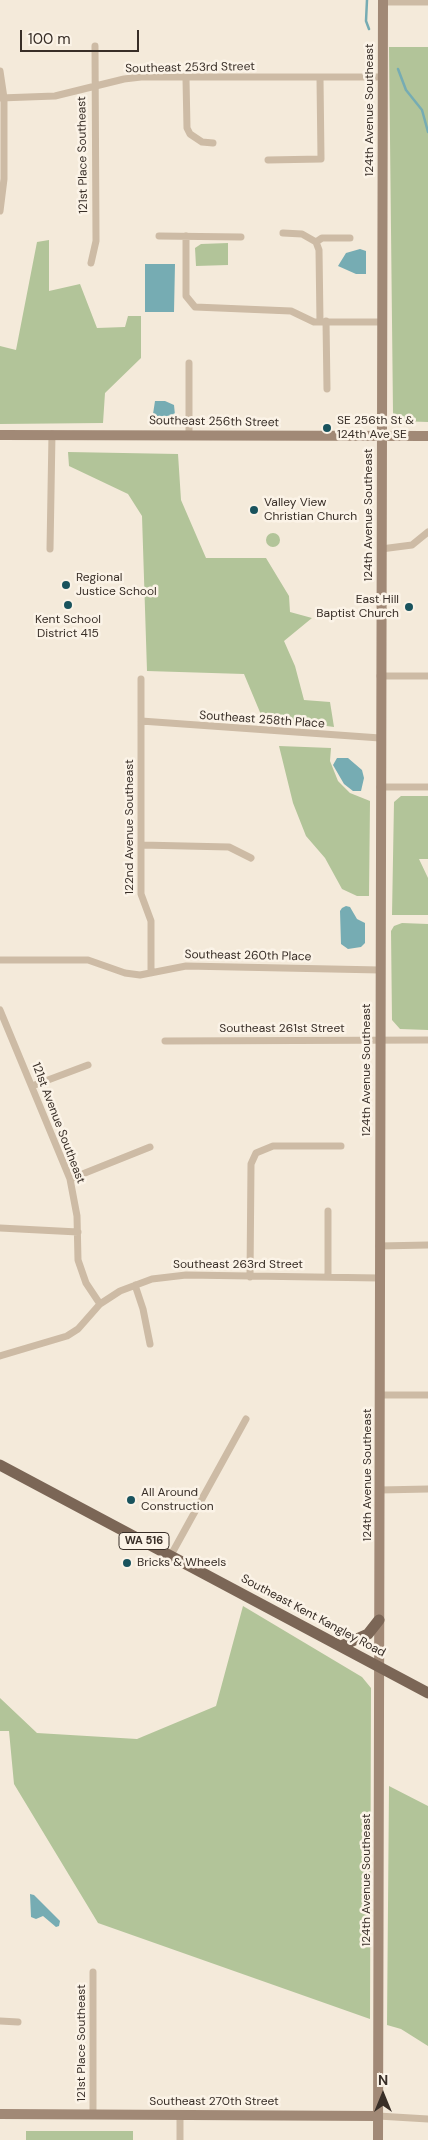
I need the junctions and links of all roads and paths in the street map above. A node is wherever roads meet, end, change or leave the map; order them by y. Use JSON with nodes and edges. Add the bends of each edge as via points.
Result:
{"nodes":[{"id":1,"x":383,"y":1,"type":"edge"},
{"id":2,"x":428,"y":2,"type":"edge"},
{"id":3,"x":95,"y":46,"type":"dead end"},
{"id":4,"x":0,"y":71,"type":"edge"},
{"id":5,"x":382,"y":77,"type":"junction"},
{"id":6,"x":320,"y":78,"type":"junction"},
{"id":7,"x":186,"y":79,"type":"junction"},
{"id":8,"x":94,"y":86,"type":"junction"},
{"id":9,"x":2,"y":98,"type":"edge"},
{"id":10,"x":213,"y":143,"type":"dead end"},
{"id":11,"x":268,"y":160,"type":"dead end"},
{"id":12,"x":1,"y":197,"type":"edge"},
{"id":13,"x":0,"y":212,"type":"edge"},
{"id":14,"x":283,"y":234,"type":"dead end"},
{"id":15,"x":159,"y":236,"type":"dead end"},
{"id":16,"x":186,"y":236,"type":"junction"},
{"id":17,"x":241,"y":237,"type":"dead end"},
{"id":18,"x":350,"y":238,"type":"dead end"},
{"id":19,"x":316,"y":242,"type":"junction"},
{"id":20,"x":91,"y":263,"type":"dead end"},
{"id":21,"x":323,"y":321,"type":"junction"},
{"id":22,"x":381,"y":322,"type":"junction"},
{"id":23,"x":189,"y":363,"type":"dead end"},
{"id":24,"x":327,"y":389,"type":"dead end"},
{"id":25,"x":52,"y":434,"type":"junction"},
{"id":26,"x":189,"y":434,"type":"junction"},
{"id":27,"x":0,"y":435,"type":"edge"},
{"id":28,"x":382,"y":436,"type":"junction"},
{"id":29,"x":428,"y":436,"type":"edge"},
{"id":30,"x":428,"y":532,"type":"edge"},
{"id":31,"x":50,"y":549,"type":"dead end"},
{"id":32,"x":381,"y":549,"type":"junction"},
{"id":33,"x":380,"y":676,"type":"junction"},
{"id":34,"x":428,"y":676,"type":"edge"},
{"id":35,"x":141,"y":679,"type":"dead end"},
{"id":36,"x":142,"y":721,"type":"junction"},
{"id":37,"x":380,"y":738,"type":"junction"},
{"id":38,"x":380,"y":787,"type":"junction"},
{"id":39,"x":428,"y":787,"type":"edge"},
{"id":40,"x":141,"y":845,"type":"junction"},
{"id":41,"x":251,"y":858,"type":"dead end"},
{"id":42,"x":0,"y":960,"type":"edge"},
{"id":43,"x":380,"y":970,"type":"junction"},
{"id":44,"x":151,"y":973,"type":"junction"},
{"id":45,"x":0,"y":1010,"type":"edge"},
{"id":46,"x":165,"y":1040,"type":"dead end"},
{"id":47,"x":380,"y":1040,"type":"junction"},
{"id":48,"x":428,"y":1040,"type":"edge"},
{"id":49,"x":88,"y":1065,"type":"dead end"},
{"id":50,"x":32,"y":1086,"type":"junction"},
{"id":51,"x":340,"y":1146,"type":"dead end"},
{"id":52,"x":150,"y":1147,"type":"dead end"},
{"id":53,"x":70,"y":1179,"type":"junction"},
{"id":54,"x":328,"y":1211,"type":"dead end"},
{"id":55,"x":0,"y":1228,"type":"edge"},
{"id":56,"x":78,"y":1232,"type":"junction"},
{"id":57,"x":428,"y":1245,"type":"edge"},
{"id":58,"x":379,"y":1246,"type":"junction"},
{"id":59,"x":250,"y":1277,"type":"junction"},
{"id":60,"x":328,"y":1277,"type":"junction"},
{"id":61,"x":379,"y":1278,"type":"junction"},
{"id":62,"x":135,"y":1284,"type":"junction"},
{"id":63,"x":100,"y":1304,"type":"junction"},
{"id":64,"x":150,"y":1344,"type":"dead end"},
{"id":65,"x":0,"y":1356,"type":"edge"},
{"id":66,"x":380,"y":1395,"type":"junction"},
{"id":67,"x":428,"y":1395,"type":"edge"},
{"id":68,"x":246,"y":1419,"type":"dead end"},
{"id":69,"x":0,"y":1465,"type":"edge"},
{"id":70,"x":428,"y":1489,"type":"edge"},
{"id":71,"x":380,"y":1490,"type":"junction"},
{"id":72,"x":171,"y":1556,"type":"junction"},
{"id":73,"x":379,"y":1620,"type":"junction"},
{"id":74,"x":340,"y":1646,"type":"junction"},
{"id":75,"x":379,"y":1667,"type":"junction"},
{"id":76,"x":428,"y":1693,"type":"edge"},
{"id":77,"x":93,"y":1972,"type":"dead end"},
{"id":78,"x":0,"y":2021,"type":"edge"},
{"id":79,"x":18,"y":2022,"type":"dead end"},
{"id":80,"x":0,"y":2114,"type":"edge"},
{"id":81,"x":93,"y":2114,"type":"junction"},
{"id":82,"x":180,"y":2114,"type":"junction"},
{"id":83,"x":378,"y":2116,"type":"junction"},
{"id":84,"x":428,"y":2119,"type":"edge"},
{"id":85,"x":180,"y":2140,"type":"edge"},
{"id":86,"x":378,"y":2140,"type":"edge"}],
"edges":[{"from":1,"to":2,"type":"street"},
{"from":1,"to":5,"type":"street","name":"124th Avenue Southeast"},
{"from":3,"to":8,"type":"street","name":"121st Place Southeast"},
{"from":4,"to":9,"type":"street"},
{"from":5,"to":6,"type":"street","name":"Southeast 253rd Street"},
{"from":5,"to":22,"type":"street","name":"124th Avenue Southeast"},
{"from":6,"to":7,"type":"street","name":"Southeast 253rd Street"},
{"from":6,"to":11,"type":"street","via":[[321,159]]},
{"from":7,"to":8,"type":"street","name":"Southeast 253rd Street","via":[[141,77]]},
{"from":7,"to":10,"type":"street","via":[[187,128],[202,142]]},
{"from":8,"to":9,"type":"street","name":"Southeast 253rd Street","via":[[55,96]]},
{"from":8,"to":20,"type":"street","name":"121st Place Southeast","via":[[96,241]]},
{"from":9,"to":12,"type":"street"},
{"from":12,"to":13,"type":"street"},
{"from":14,"to":19,"type":"street","via":[[302,234]]},
{"from":15,"to":16,"type":"street"},
{"from":16,"to":17,"type":"street"},
{"from":16,"to":21,"type":"street","via":[[186,292],[192,306],[291,311],[310,320]]},
{"from":18,"to":19,"type":"street","via":[[322,238]]},
{"from":19,"to":21,"type":"street"},
{"from":21,"to":22,"type":"street"},
{"from":21,"to":24,"type":"street"},
{"from":22,"to":28,"type":"street","name":"124th Avenue Southeast"},
{"from":23,"to":26,"type":"street"},
{"from":25,"to":26,"type":"street","name":"Southeast 256th Street"},
{"from":25,"to":27,"type":"street","name":"Southeast 256th Street"},
{"from":25,"to":31,"type":"street"},
{"from":26,"to":28,"type":"street","name":"Southeast 256th Street"},
{"from":28,"to":29,"type":"street","name":"Southeast 256th Street"},
{"from":28,"to":32,"type":"street","name":"124th Avenue Southeast"},
{"from":30,"to":32,"type":"street","via":[[412,545]]},
{"from":32,"to":33,"type":"street","name":"124th Avenue Southeast"},
{"from":33,"to":34,"type":"street"},
{"from":33,"to":37,"type":"street","name":"124th Avenue Southeast"},
{"from":35,"to":36,"type":"street","name":"122nd Avenue Southeast"},
{"from":36,"to":37,"type":"street","name":"Southeast 258th Place"},
{"from":36,"to":40,"type":"street","name":"122nd Avenue Southeast"},
{"from":37,"to":38,"type":"street","name":"124th Avenue Southeast"},
{"from":38,"to":39,"type":"street"},
{"from":38,"to":43,"type":"street","name":"124th Avenue Southeast"},
{"from":40,"to":41,"type":"street","via":[[229,847]]},
{"from":40,"to":44,"type":"street","name":"122nd Avenue Southeast","via":[[141,894],[151,921]]},
{"from":42,"to":44,"type":"street","name":"Southeast 260th Place","via":[[88,960],[125,973]]},
{"from":43,"to":44,"type":"street","name":"Southeast 260th Place","via":[[186,966]]},
{"from":43,"to":47,"type":"street","name":"124th Avenue Southeast"},
{"from":45,"to":50,"type":"street","name":"121st Avenue Southeast"},
{"from":46,"to":47,"type":"street","name":"Southeast 261st Street"},
{"from":47,"to":48,"type":"street","name":"Southeast 261st Street"},
{"from":47,"to":58,"type":"street","name":"124th Avenue Southeast"},
{"from":49,"to":50,"type":"street"},
{"from":50,"to":53,"type":"street","name":"121st Avenue Southeast"},
{"from":51,"to":59,"type":"street","via":[[273,1146],[256,1153],[251,1164]]},
{"from":52,"to":53,"type":"street"},
{"from":53,"to":56,"type":"street","name":"121st Avenue Southeast"},
{"from":54,"to":60,"type":"street"},
{"from":55,"to":56,"type":"street"},
{"from":56,"to":63,"type":"street","name":"121st Avenue Southeast","via":[[81,1272]]},
{"from":57,"to":58,"type":"street"},
{"from":58,"to":61,"type":"street","name":"124th Avenue Southeast"},
{"from":59,"to":60,"type":"street","name":"Southeast 263rd Street"},
{"from":59,"to":62,"type":"street","name":"Southeast 263rd Street","via":[[168,1276]]},
{"from":60,"to":61,"type":"street","name":"Southeast 263rd Street"},
{"from":61,"to":66,"type":"street","name":"124th Avenue Southeast"},
{"from":62,"to":63,"type":"street","name":"Southeast 263rd Street"},
{"from":62,"to":64,"type":"street"},
{"from":63,"to":65,"type":"street","name":"Southeast 263rd Street","via":[[78,1329],[67,1336]]},
{"from":66,"to":67,"type":"street"},
{"from":66,"to":71,"type":"street","name":"124th Avenue Southeast"},
{"from":68,"to":72,"type":"street"},
{"from":69,"to":72,"type":"main road","name":"Southeast Kent Kangley Road","number":"WA 516"},
{"from":70,"to":71,"type":"street"},
{"from":71,"to":73,"type":"street","name":"124th Avenue Southeast"},
{"from":72,"to":74,"type":"main road","name":"Southeast Kent Kangley Road","number":"WA 516"},
{"from":73,"to":74,"type":"main road","via":[[368,1634]]},
{"from":73,"to":75,"type":"street","name":"124th Avenue Southeast"},
{"from":74,"to":75,"type":"main road","name":"Southeast Kent Kangley Road","number":"WA 516"},
{"from":75,"to":76,"type":"main road","name":"Southeast Kent Kangley Road","number":"WA 516"},
{"from":75,"to":83,"type":"street","name":"124th Avenue Southeast"},
{"from":77,"to":81,"type":"street","name":"121st Place Southeast"},
{"from":78,"to":79,"type":"street"},
{"from":80,"to":81,"type":"street","name":"Southeast 270th Street"},
{"from":81,"to":82,"type":"street","name":"Southeast 270th Street"},
{"from":82,"to":83,"type":"street","name":"Southeast 270th Street"},
{"from":82,"to":85,"type":"street"},
{"from":83,"to":84,"type":"street","name":"Southeast 270th Street"},
{"from":83,"to":86,"type":"street","name":"124th Avenue Southeast"}]}
